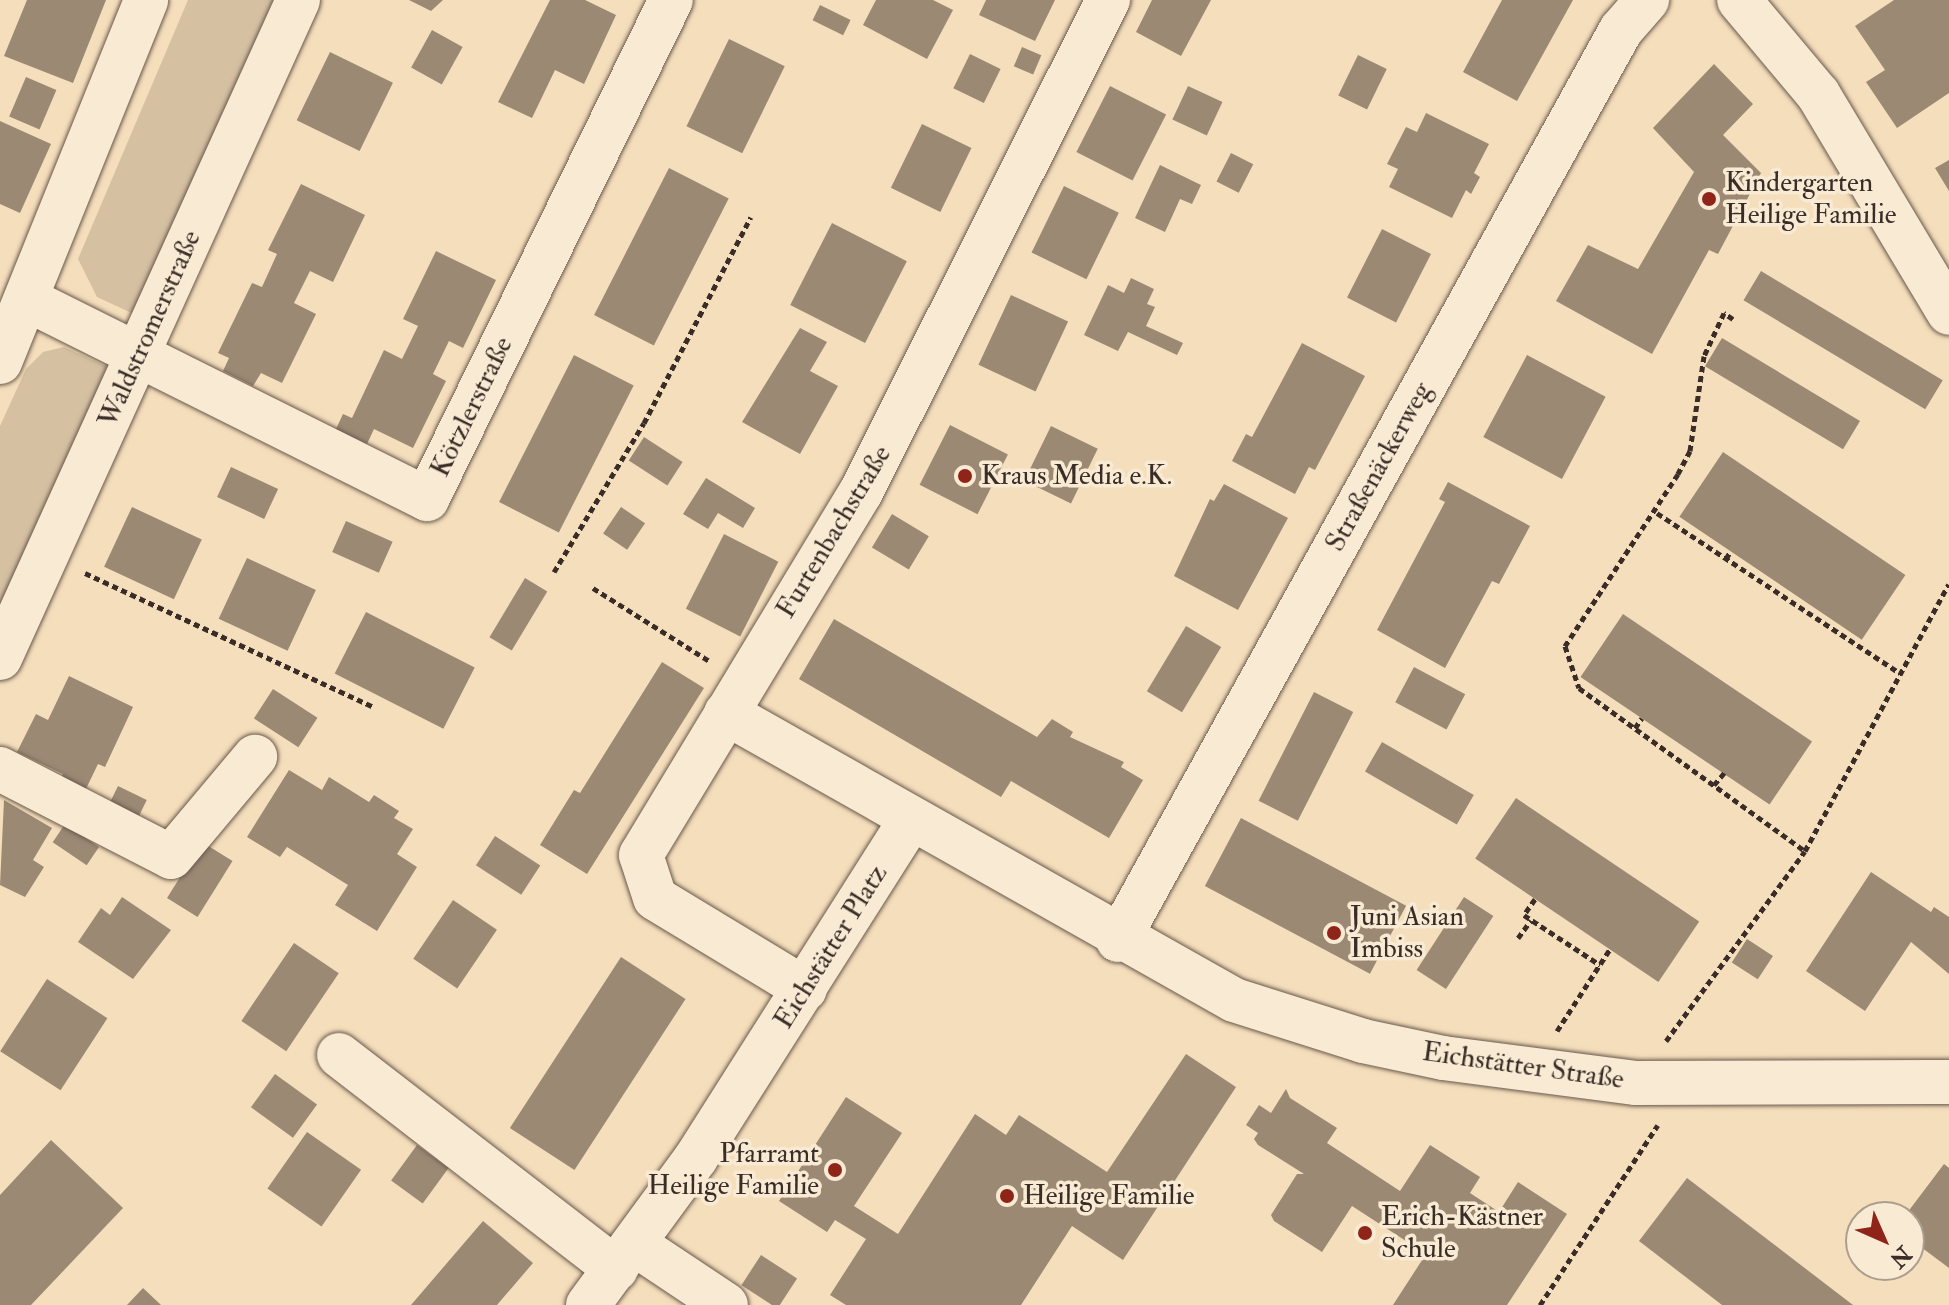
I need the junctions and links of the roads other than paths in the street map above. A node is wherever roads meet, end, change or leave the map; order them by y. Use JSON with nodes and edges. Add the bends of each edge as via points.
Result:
{"nodes":[{"id":1,"x":146,"y":0,"type":"edge"},
{"id":2,"x":298,"y":0,"type":"edge"},
{"id":3,"x":671,"y":0,"type":"edge"},
{"id":4,"x":1108,"y":0,"type":"edge"},
{"id":5,"x":1647,"y":0,"type":"edge"},
{"id":6,"x":1739,"y":0,"type":"edge"},
{"id":7,"x":28,"y":300,"type":"junction"},
{"id":8,"x":1949,"y":313,"type":"edge"},
{"id":9,"x":140,"y":354,"type":"junction"},
{"id":10,"x":0,"y":362,"type":"edge"},
{"id":11,"x":0,"y":658,"type":"edge"},
{"id":12,"x":735,"y":698,"type":"junction"},
{"id":13,"x":255,"y":757,"type":"dead end"},
{"id":14,"x":0,"y":769,"type":"edge"},
{"id":15,"x":910,"y":821,"type":"junction"},
{"id":16,"x":1118,"y":940,"type":"junction"},
{"id":17,"x":805,"y":989,"type":"junction"},
{"id":18,"x":339,"y":1055,"type":"dead end"},
{"id":19,"x":1949,"y":1082,"type":"edge"},
{"id":20,"x":626,"y":1257,"type":"junction"},
{"id":21,"x":588,"y":1305,"type":"edge"},
{"id":22,"x":726,"y":1305,"type":"edge"}],
"edges":[{"from":1,"to":7,"type":"street"},
{"from":2,"to":9,"type":"street","name":"Waldstromerstraße"},
{"from":3,"to":9,"type":"street","name":"Kötzlerstraße","via":[[427,499]]},
{"from":4,"to":12,"type":"street","name":"Furtenbachstraße","via":[[887,444]]},
{"from":5,"to":16,"type":"street","name":"Straßenäckerweg","via":[[1621,30]]},
{"from":6,"to":8,"type":"street","via":[[1818,94]]},
{"from":7,"to":9,"type":"street","name":"Kötzlerstraße"},
{"from":7,"to":10,"type":"street"},
{"from":9,"to":11,"type":"street","name":"Waldstromerstraße"},
{"from":12,"to":15,"type":"street"},
{"from":12,"to":17,"type":"street","name":"Furtenbachstraße","via":[[641,855],[655,898]]},
{"from":13,"to":14,"type":"street","via":[[171,857]]},
{"from":15,"to":16,"type":"street"},
{"from":15,"to":17,"type":"street","name":"Eichstätter Platz"},
{"from":16,"to":19,"type":"street","name":"Eichstätter Straße","via":[[1249,1005],[1363,1041],[1636,1083]]},
{"from":17,"to":20,"type":"street","name":"Eichstätter Platz"},
{"from":18,"to":20,"type":"street"},
{"from":20,"to":21,"type":"street","name":"Eichstätter Platz"},
{"from":20,"to":22,"type":"street"}]}
